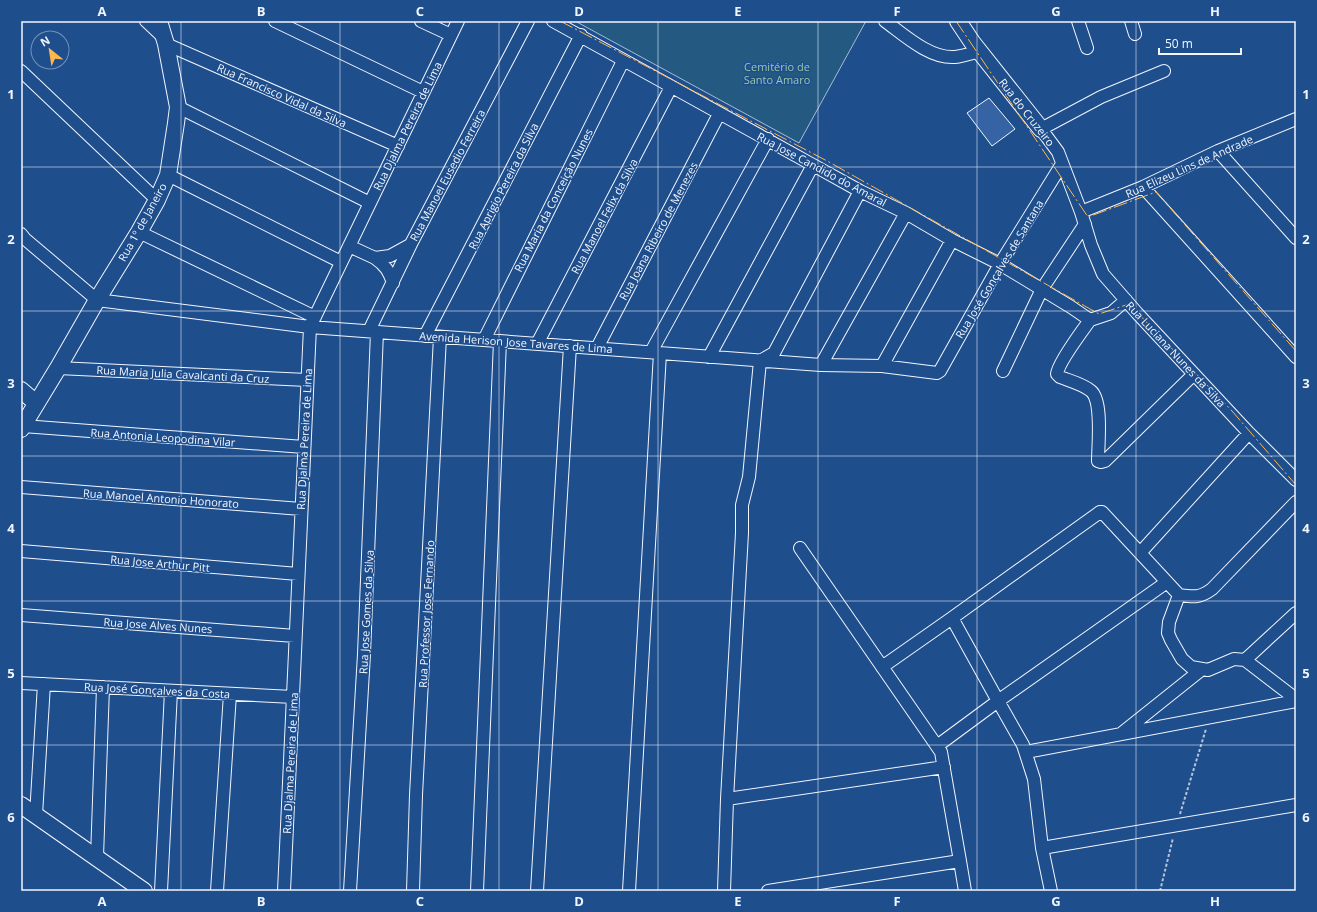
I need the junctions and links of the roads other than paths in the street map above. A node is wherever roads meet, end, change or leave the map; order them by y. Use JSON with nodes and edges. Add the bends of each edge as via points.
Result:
{"nodes":[{"id":1,"x":146,"y":21,"type":"edge"},
{"id":2,"x":159,"y":21,"type":"edge"},
{"id":3,"x":275,"y":21,"type":"edge"},
{"id":4,"x":421,"y":21,"type":"edge"},
{"id":5,"x":458,"y":21,"type":"edge"},
{"id":6,"x":528,"y":21,"type":"edge"},
{"id":7,"x":553,"y":21,"type":"edge"},
{"id":8,"x":884,"y":21,"type":"edge"},
{"id":9,"x":958,"y":21,"type":"edge"},
{"id":10,"x":1078,"y":21,"type":"edge"},
{"id":11,"x":1131,"y":21,"type":"edge"},
{"id":12,"x":1135,"y":34,"type":"dead end"},
{"id":13,"x":451,"y":35,"type":"junction"},
{"id":14,"x":580,"y":35,"type":"junction"},
{"id":15,"x":165,"y":41,"type":"junction"},
{"id":16,"x":1087,"y":48,"type":"dead end"},
{"id":17,"x":980,"y":51,"type":"junction"},
{"id":18,"x":623,"y":60,"type":"junction"},
{"id":19,"x":21,"y":71,"type":"edge"},
{"id":20,"x":1164,"y":71,"type":"dead end"},
{"id":21,"x":671,"y":87,"type":"junction"},
{"id":22,"x":423,"y":92,"type":"junction"},
{"id":23,"x":178,"y":107,"type":"junction"},
{"id":24,"x":719,"y":114,"type":"junction"},
{"id":25,"x":1296,"y":119,"type":"edge"},
{"id":26,"x":1040,"y":129,"type":"junction"},
{"id":27,"x":768,"y":139,"type":"junction"},
{"id":28,"x":398,"y":146,"type":"junction"},
{"id":29,"x":1218,"y":151,"type":"junction"},
{"id":30,"x":1062,"y":164,"type":"junction"},
{"id":31,"x":813,"y":165,"type":"junction"},
{"id":32,"x":168,"y":175,"type":"junction"},
{"id":33,"x":1143,"y":187,"type":"junction"},
{"id":34,"x":860,"y":191,"type":"junction"},
{"id":35,"x":157,"y":200,"type":"junction"},
{"id":36,"x":370,"y":203,"type":"junction"},
{"id":37,"x":1081,"y":212,"type":"junction"},
{"id":38,"x":906,"y":213,"type":"junction"},
{"id":39,"x":1084,"y":224,"type":"junction"},
{"id":40,"x":139,"y":232,"type":"junction"},
{"id":41,"x":21,"y":234,"type":"edge"},
{"id":42,"x":1296,"y":238,"type":"edge"},
{"id":43,"x":952,"y":240,"type":"junction"},
{"id":44,"x":410,"y":245,"type":"junction"},
{"id":45,"x":349,"y":246,"type":"junction"},
{"id":46,"x":375,"y":258,"type":"junction"},
{"id":47,"x":341,"y":262,"type":"junction"},
{"id":48,"x":1000,"y":264,"type":"junction"},
{"id":49,"x":392,"y":283,"type":"junction"},
{"id":50,"x":1042,"y":289,"type":"junction"},
{"id":51,"x":97,"y":300,"type":"junction"},
{"id":52,"x":1126,"y":300,"type":"junction"},
{"id":53,"x":1090,"y":320,"type":"junction"},
{"id":54,"x":312,"y":322,"type":"junction"},
{"id":55,"x":373,"y":332,"type":"junction"},
{"id":56,"x":425,"y":336,"type":"junction"},
{"id":57,"x":440,"y":337,"type":"junction"},
{"id":58,"x":484,"y":340,"type":"junction"},
{"id":59,"x":500,"y":341,"type":"junction"},
{"id":60,"x":537,"y":344,"type":"junction"},
{"id":61,"x":570,"y":346,"type":"junction"},
{"id":62,"x":597,"y":348,"type":"junction"},
{"id":63,"x":655,"y":352,"type":"junction"},
{"id":64,"x":709,"y":357,"type":"junction"},
{"id":65,"x":1296,"y":357,"type":"edge"},
{"id":66,"x":760,"y":361,"type":"junction"},
{"id":67,"x":821,"y":365,"type":"junction"},
{"id":68,"x":882,"y":366,"type":"junction"},
{"id":69,"x":58,"y":368,"type":"junction"},
{"id":70,"x":1003,"y":371,"type":"dead end"},
{"id":71,"x":937,"y":373,"type":"joint"},
{"id":72,"x":1194,"y":374,"type":"junction"},
{"id":73,"x":307,"y":380,"type":"junction"},
{"id":74,"x":21,"y":390,"type":"edge"},
{"id":75,"x":36,"y":404,"type":"junction"},
{"id":76,"x":22,"y":428,"type":"edge"},
{"id":77,"x":1249,"y":434,"type":"junction"},
{"id":78,"x":304,"y":447,"type":"junction"},
{"id":79,"x":1296,"y":480,"type":"edge"},
{"id":80,"x":21,"y":487,"type":"edge"},
{"id":81,"x":1296,"y":502,"type":"edge"},
{"id":82,"x":301,"y":509,"type":"junction"},
{"id":83,"x":800,"y":548,"type":"dead end"},
{"id":84,"x":21,"y":551,"type":"edge"},
{"id":85,"x":1140,"y":553,"type":"junction"},
{"id":86,"x":298,"y":574,"type":"junction"},
{"id":87,"x":1166,"y":582,"type":"junction"},
{"id":88,"x":1179,"y":595,"type":"junction"},
{"id":89,"x":1296,"y":613,"type":"edge"},
{"id":90,"x":21,"y":615,"type":"edge"},
{"id":91,"x":952,"y":618,"type":"junction"},
{"id":92,"x":296,"y":636,"type":"junction"},
{"id":93,"x":1245,"y":660,"type":"junction"},
{"id":94,"x":882,"y":667,"type":"junction"},
{"id":95,"x":1201,"y":670,"type":"junction"},
{"id":96,"x":21,"y":683,"type":"edge"},
{"id":97,"x":44,"y":684,"type":"junction"},
{"id":98,"x":103,"y":687,"type":"junction"},
{"id":99,"x":171,"y":691,"type":"junction"},
{"id":100,"x":230,"y":694,"type":"junction"},
{"id":101,"x":293,"y":697,"type":"junction"},
{"id":102,"x":1296,"y":700,"type":"edge"},
{"id":103,"x":998,"y":701,"type":"junction"},
{"id":104,"x":1120,"y":734,"type":"junction"},
{"id":105,"x":937,"y":746,"type":"junction"},
{"id":106,"x":1026,"y":752,"type":"junction"},
{"id":107,"x":944,"y":767,"type":"junction"},
{"id":108,"x":727,"y":799,"type":"junction"},
{"id":109,"x":21,"y":805,"type":"edge"},
{"id":110,"x":1296,"y":805,"type":"edge"},
{"id":111,"x":36,"y":815,"type":"junction"},
{"id":112,"x":1042,"y":848,"type":"junction"},
{"id":113,"x":97,"y":857,"type":"junction"},
{"id":114,"x":960,"y":861,"type":"junction"},
{"id":115,"x":144,"y":891,"type":"edge"},
{"id":116,"x":161,"y":891,"type":"edge"},
{"id":117,"x":217,"y":891,"type":"edge"},
{"id":118,"x":284,"y":891,"type":"edge"},
{"id":119,"x":350,"y":891,"type":"edge"},
{"id":120,"x":413,"y":891,"type":"edge"},
{"id":121,"x":477,"y":891,"type":"edge"},
{"id":122,"x":537,"y":891,"type":"edge"},
{"id":123,"x":629,"y":891,"type":"edge"},
{"id":124,"x":724,"y":891,"type":"edge"},
{"id":125,"x":768,"y":891,"type":"edge"},
{"id":126,"x":965,"y":891,"type":"edge"},
{"id":127,"x":1051,"y":891,"type":"edge"}],
"edges":[{"from":1,"to":15,"type":"street","name":"Rua Francisco Vidal da Silva"},
{"from":2,"to":15,"type":"main road","name":"Rua 1º de Janeiro"},
{"from":3,"to":22,"type":"street"},
{"from":4,"to":13,"type":"street"},
{"from":5,"to":13,"type":"street","name":"Rua Djalma Pereira de Lima"},
{"from":6,"to":44,"type":"street","name":"Rua Manoel Eusedio Ferreira"},
{"from":7,"to":14,"type":"street","name":"Rua Jose Candido do Amaral"},
{"from":8,"to":17,"type":"street","via":[[925,50],[954,57]]},
{"from":9,"to":17,"type":"main road","name":"Rua do Cruzeiro"},
{"from":10,"to":16,"type":"street"},
{"from":11,"to":12,"type":"street"},
{"from":13,"to":22,"type":"street","name":"Rua Djalma Pereira de Lima"},
{"from":14,"to":18,"type":"street","name":"Rua Jose Candido do Amaral"},
{"from":14,"to":56,"type":"street","name":"Rua Aprigio Pereira da Silva"},
{"from":15,"to":23,"type":"main road","name":"Rua 1º de Janeiro"},
{"from":15,"to":28,"type":"street","name":"Rua Francisco Vidal da Silva"},
{"from":17,"to":26,"type":"main road","name":"Rua do Cruzeiro"},
{"from":18,"to":21,"type":"street","name":"Rua Jose Candido do Amaral"},
{"from":18,"to":58,"type":"street","name":"Rua Maria da Conceição Nunes"},
{"from":19,"to":35,"type":"street"},
{"from":20,"to":26,"type":"street","via":[[1101,98]]},
{"from":21,"to":24,"type":"street","name":"Rua Jose Candido do Amaral"},
{"from":21,"to":60,"type":"street","name":"Rua Manoel Felix da Silva"},
{"from":22,"to":28,"type":"street","name":"Rua Djalma Pereira de Lima"},
{"from":23,"to":32,"type":"main road","name":"Rua 1º de Janeiro"},
{"from":23,"to":36,"type":"street"},
{"from":24,"to":27,"type":"street","name":"Rua Jose Candido do Amaral"},
{"from":24,"to":62,"type":"street","name":"Rua Joana Ribeiro de Menezes"},
{"from":25,"to":29,"type":"street","name":"Rua Elizeu Lins de Andrade"},
{"from":26,"to":30,"type":"street","name":"Rua do Cruzeiro","via":[[1058,152]]},
{"from":27,"to":31,"type":"street","name":"Rua Jose Candido do Amaral"},
{"from":27,"to":63,"type":"street"},
{"from":28,"to":36,"type":"street","name":"Rua Djalma Pereira de Lima"},
{"from":29,"to":33,"type":"street","name":"Rua Elizeu Lins de Andrade"},
{"from":29,"to":42,"type":"street"},
{"from":30,"to":37,"type":"street","name":"Rua do Cruzeiro"},
{"from":30,"to":48,"type":"street","name":"Rua José Gonçalves de Santana"},
{"from":31,"to":34,"type":"street","name":"Rua Jose Candido do Amaral"},
{"from":31,"to":64,"type":"street"},
{"from":32,"to":35,"type":"main road","name":"Rua 1º de Janeiro"},
{"from":32,"to":47,"type":"street"},
{"from":33,"to":37,"type":"street","name":"Rua Elizeu Lins de Andrade"},
{"from":33,"to":65,"type":"street"},
{"from":34,"to":38,"type":"street","name":"Rua Jose Candido do Amaral"},
{"from":34,"to":66,"type":"street","via":[[774,353]]},
{"from":35,"to":40,"type":"main road","name":"Rua 1º de Janeiro"},
{"from":36,"to":45,"type":"street","name":"Rua Djalma Pereira de Lima"},
{"from":37,"to":39,"type":"street","name":"Rua Luciana Nunes da Silva"},
{"from":38,"to":43,"type":"street","name":"Rua Jose Candido do Amaral"},
{"from":38,"to":67,"type":"street"},
{"from":39,"to":50,"type":"street"},
{"from":39,"to":52,"type":"street","name":"Rua Luciana Nunes da Silva","via":[[1103,274]]},
{"from":40,"to":51,"type":"main road","name":"Rua 1º de Janeiro"},
{"from":40,"to":54,"type":"street"},
{"from":41,"to":51,"type":"street"},
{"from":43,"to":48,"type":"street","name":"Rua Jose Candido do Amaral"},
{"from":43,"to":68,"type":"street"},
{"from":44,"to":46,"type":"street","via":[[390,256]]},
{"from":44,"to":49,"type":"street","name":"Rua Manoel Eusedio Ferreira"},
{"from":45,"to":46,"type":"street"},
{"from":45,"to":47,"type":"street","name":"Rua Djalma Pereira de Lima"},
{"from":46,"to":49,"type":"street","via":[[388,270]]},
{"from":47,"to":54,"type":"street","name":"Rua Djalma Pereira de Lima"},
{"from":48,"to":50,"type":"street","name":"Rua Jose Candido do Amaral"},
{"from":48,"to":71,"type":"street","name":"Rua José Gonçalves de Santana"},
{"from":49,"to":55,"type":"street","name":"Rua Manoel Eusedio Ferreira"},
{"from":50,"to":53,"type":"street","name":"Rua Jose Candido do Amaral"},
{"from":50,"to":70,"type":"street"},
{"from":51,"to":54,"type":"street","name":"Avenida Herison Jose Tavares de Lima"},
{"from":51,"to":69,"type":"main road","name":"Rua 1º de Janeiro"},
{"from":52,"to":53,"type":"street","via":[[1111,313]]},
{"from":52,"to":72,"type":"street","name":"Rua Luciana Nunes da Silva"},
{"from":53,"to":72,"type":"street","via":[[1057,374],[1092,391],[1097,399],[1098,461],[1105,461]]},
{"from":54,"to":55,"type":"street","name":"Avenida Herison Jose Tavares de Lima"},
{"from":54,"to":73,"type":"street","name":"Rua Djalma Pereira de Lima"},
{"from":55,"to":56,"type":"street","name":"Avenida Herison Jose Tavares de Lima"},
{"from":55,"to":119,"type":"street","name":"Rua Jose Gomes da Silva","via":[[364,654]]},
{"from":56,"to":57,"type":"street","name":"Avenida Herison Jose Tavares de Lima"},
{"from":57,"to":58,"type":"street","name":"Avenida Herison Jose Tavares de Lima"},
{"from":57,"to":120,"type":"street","name":"Rua Professor Jose Fernando"},
{"from":58,"to":59,"type":"street","name":"Avenida Herison Jose Tavares de Lima"},
{"from":59,"to":60,"type":"street","name":"Avenida Herison Jose Tavares de Lima"},
{"from":59,"to":121,"type":"street"},
{"from":60,"to":61,"type":"street","name":"Avenida Herison Jose Tavares de Lima"},
{"from":61,"to":62,"type":"street","name":"Avenida Herison Jose Tavares de Lima"},
{"from":61,"to":122,"type":"street"},
{"from":62,"to":63,"type":"street","name":"Avenida Herison Jose Tavares de Lima"},
{"from":63,"to":64,"type":"street","name":"Avenida Herison Jose Tavares de Lima"},
{"from":63,"to":123,"type":"street"},
{"from":64,"to":66,"type":"street","name":"Avenida Herison Jose Tavares de Lima"},
{"from":66,"to":67,"type":"street","name":"Avenida Herison Jose Tavares de Lima"},
{"from":66,"to":108,"type":"street","via":[[749,476],[742,505]]},
{"from":67,"to":68,"type":"street","name":"Avenida Herison Jose Tavares de Lima"},
{"from":68,"to":71,"type":"street","name":"Avenida Herison Jose Tavares de Lima"},
{"from":69,"to":73,"type":"street","name":"Rua Maria Julia Cavalcanti da Cruz"},
{"from":69,"to":75,"type":"main road","name":"Rua 1º de Janeiro"},
{"from":72,"to":77,"type":"street","name":"Rua Luciana Nunes da Silva"},
{"from":73,"to":78,"type":"street","name":"Rua Djalma Pereira de Lima"},
{"from":74,"to":75,"type":"main road"},
{"from":75,"to":76,"type":"main road","name":"Rua 1º de Janeiro"},
{"from":76,"to":78,"type":"street","name":"Rua Antonia Leopodina Vilar"},
{"from":77,"to":79,"type":"street","name":"Rua Luciana Nunes da Silva"},
{"from":77,"to":85,"type":"street"},
{"from":78,"to":82,"type":"street","name":"Rua Djalma Pereira de Lima"},
{"from":80,"to":82,"type":"street","name":"Rua Manoel Antonio Honorato"},
{"from":81,"to":88,"type":"street","via":[[1212,589],[1198,597]]},
{"from":82,"to":86,"type":"street","name":"Rua Djalma Pereira de Lima"},
{"from":83,"to":94,"type":"street"},
{"from":84,"to":86,"type":"street","name":"Rua Jose Arthur Pitt"},
{"from":85,"to":87,"type":"street"},
{"from":85,"to":91,"type":"street","via":[[1100,512]]},
{"from":86,"to":92,"type":"street","name":"Rua Djalma Pereira de Lima"},
{"from":87,"to":88,"type":"street"},
{"from":87,"to":103,"type":"street"},
{"from":88,"to":95,"type":"street","via":[[1169,622],[1168,633],[1182,659],[1191,667]]},
{"from":89,"to":93,"type":"street"},
{"from":90,"to":92,"type":"street","name":"Rua Jose Alves Nunes"},
{"from":91,"to":94,"type":"street"},
{"from":91,"to":103,"type":"street"},
{"from":92,"to":101,"type":"street","name":"Rua Djalma Pereira de Lima"},
{"from":93,"to":95,"type":"street","via":[[1234,658],[1208,670]]},
{"from":93,"to":102,"type":"street"},
{"from":94,"to":105,"type":"street"},
{"from":95,"to":104,"type":"street"},
{"from":96,"to":97,"type":"street","name":"Rua José Gonçalves da Costa"},
{"from":97,"to":98,"type":"street","name":"Rua José Gonçalves da Costa"},
{"from":97,"to":111,"type":"street"},
{"from":98,"to":99,"type":"street","name":"Rua José Gonçalves da Costa"},
{"from":98,"to":113,"type":"street"},
{"from":99,"to":100,"type":"street","name":"Rua José Gonçalves da Costa"},
{"from":99,"to":116,"type":"street"},
{"from":100,"to":101,"type":"street","name":"Rua José Gonçalves da Costa"},
{"from":100,"to":117,"type":"street"},
{"from":101,"to":118,"type":"street","name":"Rua Djalma Pereira de Lima"},
{"from":102,"to":104,"type":"street"},
{"from":103,"to":105,"type":"street"},
{"from":103,"to":106,"type":"street"},
{"from":104,"to":106,"type":"street"},
{"from":105,"to":107,"type":"street"},
{"from":106,"to":112,"type":"street","via":[[1034,779]]},
{"from":107,"to":108,"type":"street"},
{"from":107,"to":114,"type":"street"},
{"from":108,"to":124,"type":"street"},
{"from":109,"to":111,"type":"main road"},
{"from":110,"to":112,"type":"street"},
{"from":111,"to":113,"type":"main road"},
{"from":112,"to":127,"type":"street"},
{"from":113,"to":115,"type":"main road"},
{"from":114,"to":125,"type":"street"},
{"from":114,"to":126,"type":"street"}]}
